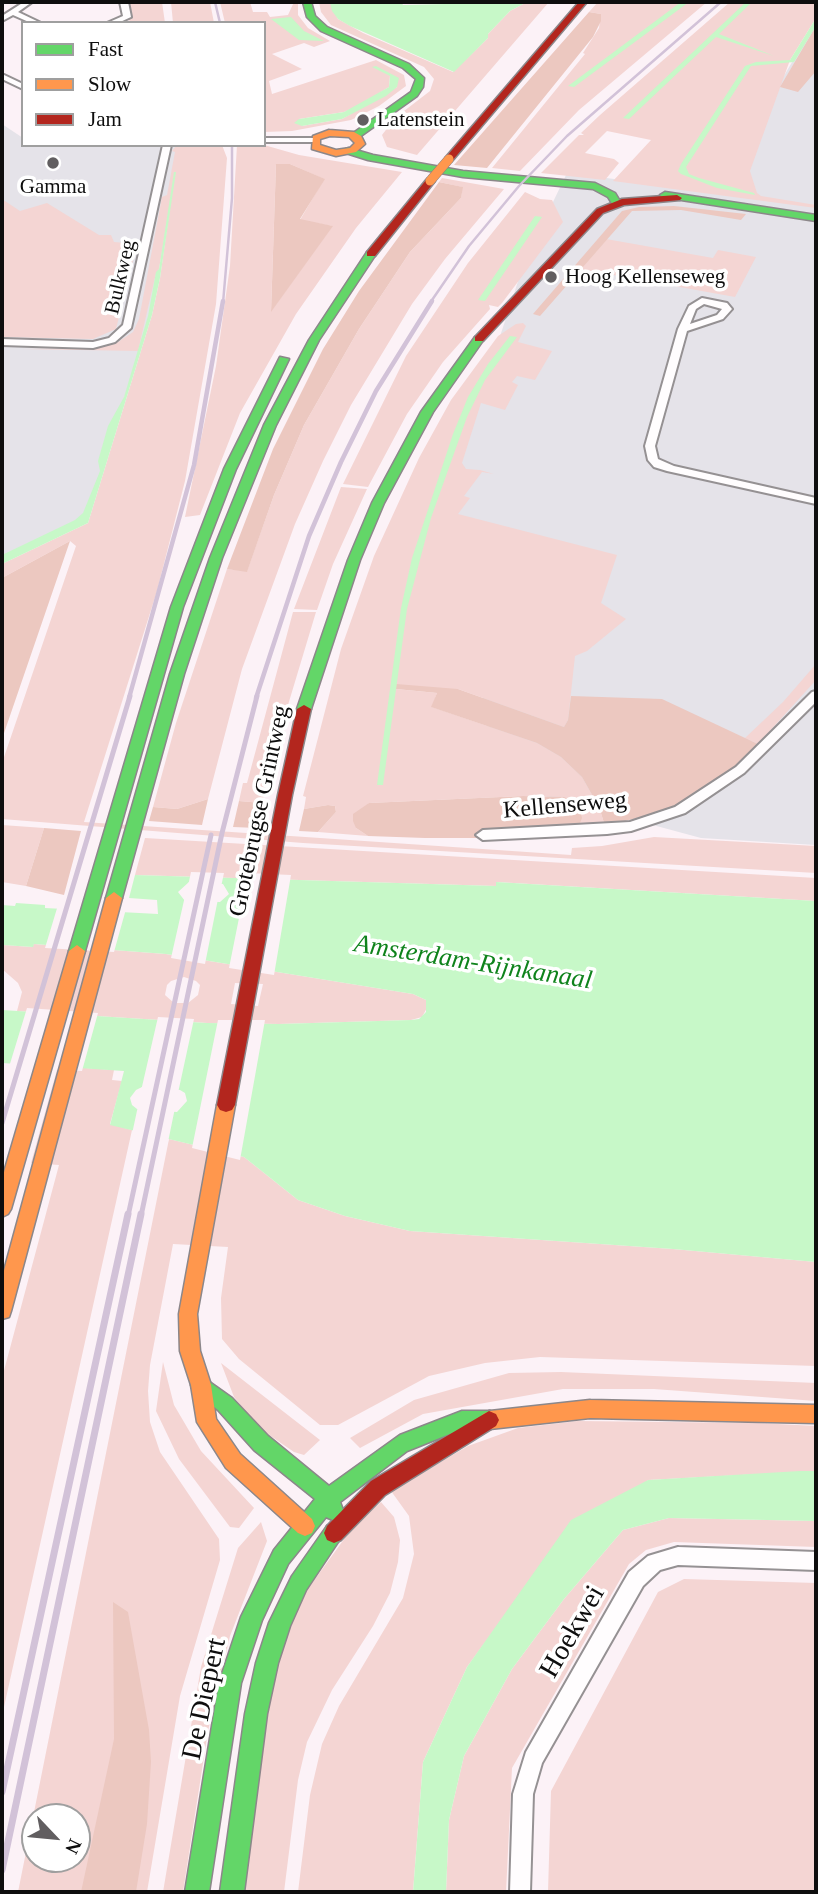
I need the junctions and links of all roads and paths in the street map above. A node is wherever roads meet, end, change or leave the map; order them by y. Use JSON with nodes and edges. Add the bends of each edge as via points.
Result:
{"nodes":[{"id":1,"x":28,"y":2,"type":"edge"},
{"id":2,"x":124,"y":2,"type":"edge"},
{"id":3,"x":307,"y":2,"type":"edge"},
{"id":4,"x":565,"y":2,"type":"edge"},
{"id":5,"x":583,"y":2,"type":"edge"},
{"id":6,"x":14,"y":13,"type":"junction"},
{"id":7,"x":2,"y":19,"type":"edge"},
{"id":8,"x":33,"y":21,"type":"edge"},
{"id":9,"x":116,"y":21,"type":"edge"},
{"id":10,"x":2,"y":76,"type":"edge"},
{"id":11,"x":21,"y":86,"type":"edge"},
{"id":12,"x":266,"y":142,"type":"edge"},
{"id":13,"x":314,"y":142,"type":"joint"},
{"id":14,"x":352,"y":142,"type":"junction"},
{"id":15,"x":168,"y":147,"type":"edge"},
{"id":16,"x":609,"y":199,"type":"junction"},
{"id":17,"x":389,"y":206,"type":"dead end"},
{"id":18,"x":816,"y":218,"type":"edge"},
{"id":19,"x":683,"y":329,"type":"dead end"},
{"id":20,"x":294,"y":341,"type":"dead end"},
{"id":21,"x":2,"y":342,"type":"edge"},
{"id":22,"x":816,"y":501,"type":"edge"},
{"id":23,"x":816,"y":695,"type":"edge"},
{"id":24,"x":483,"y":835,"type":"dead end"},
{"id":25,"x":3,"y":1205,"type":"edge"},
{"id":26,"x":2,"y":1311,"type":"edge"},
{"id":27,"x":201,"y":1385,"type":"junction"},
{"id":28,"x":816,"y":1414,"type":"edge"},
{"id":29,"x":489,"y":1420,"type":"junction"},
{"id":30,"x":329,"y":1497,"type":"junction"},
{"id":31,"x":305,"y":1526,"type":"junction"},
{"id":32,"x":338,"y":1527,"type":"junction"},
{"id":33,"x":816,"y":1561,"type":"edge"},
{"id":34,"x":197,"y":1892,"type":"edge"},
{"id":35,"x":232,"y":1892,"type":"edge"},
{"id":36,"x":520,"y":1892,"type":"edge"}],
"edges":[{"from":1,"to":6,"type":"street"},
{"from":2,"to":9,"type":"street","via":[[127,17]]},
{"from":3,"to":14,"type":"main road","via":[[309,14],[324,29],[406,66],[421,81],[418,90]]},
{"from":4,"to":17,"type":"main road"},
{"from":5,"to":26,"type":"main road","bridge":true,"via":[[430,181],[352,281],[314,340],[270,425],[199,605],[139,806]]},
{"from":6,"to":7,"type":"street"},
{"from":6,"to":8,"type":"street"},
{"from":10,"to":11,"type":"street"},
{"from":12,"to":13,"type":"street"},
{"from":13,"to":14,"type":"main road","via":[[325,134]]},
{"from":14,"to":16,"type":"main road","via":[[387,161],[536,182]]},
{"from":15,"to":21,"type":"street","name":"Bulkweg","via":[[128,326],[112,340],[93,345]]},
{"from":16,"to":18,"type":"main road","via":[[677,198]]},
{"from":16,"to":27,"type":"main road","name":"Grotebrugse Grintweg","via":[[584,208],[558,238],[427,412],[378,503],[309,690],[188,1314],[190,1351]]},
{"from":19,"to":22,"type":"street","via":[[650,446],[653,460],[671,469]]},
{"from":20,"to":25,"type":"main road","via":[[253,419],[202,538],[160,658]]},
{"from":23,"to":24,"type":"street","name":"Kellenseweg","via":[[740,770],[680,810],[607,830]]},
{"from":27,"to":30,"type":"main road","via":[[261,1443]]},
{"from":27,"to":31,"type":"main road","name":"Grotebrugse Grintweg","via":[[207,1422],[216,1438],[233,1461]]},
{"from":28,"to":29,"type":"main road","name":"De Diepert","via":[[590,1409]]},
{"from":29,"to":30,"type":"main road","name":"De Diepert","via":[[462,1420],[400,1444]]},
{"from":29,"to":32,"type":"main road","name":"De Diepert","via":[[378,1488]]},
{"from":30,"to":31,"type":"main road","name":"De Diepert"},
{"from":30,"to":32,"type":"main road"},
{"from":31,"to":32,"type":"main road"},
{"from":31,"to":34,"type":"main road","name":"De Diepert","via":[[277,1565],[230,1683]]},
{"from":32,"to":35,"type":"main road","name":"De Diepert","via":[[299,1583],[267,1663]]},
{"from":33,"to":36,"type":"street","name":"Hoekwei","via":[[678,1556],[655,1562],[636,1578],[533,1759],[523,1794]]}]}
